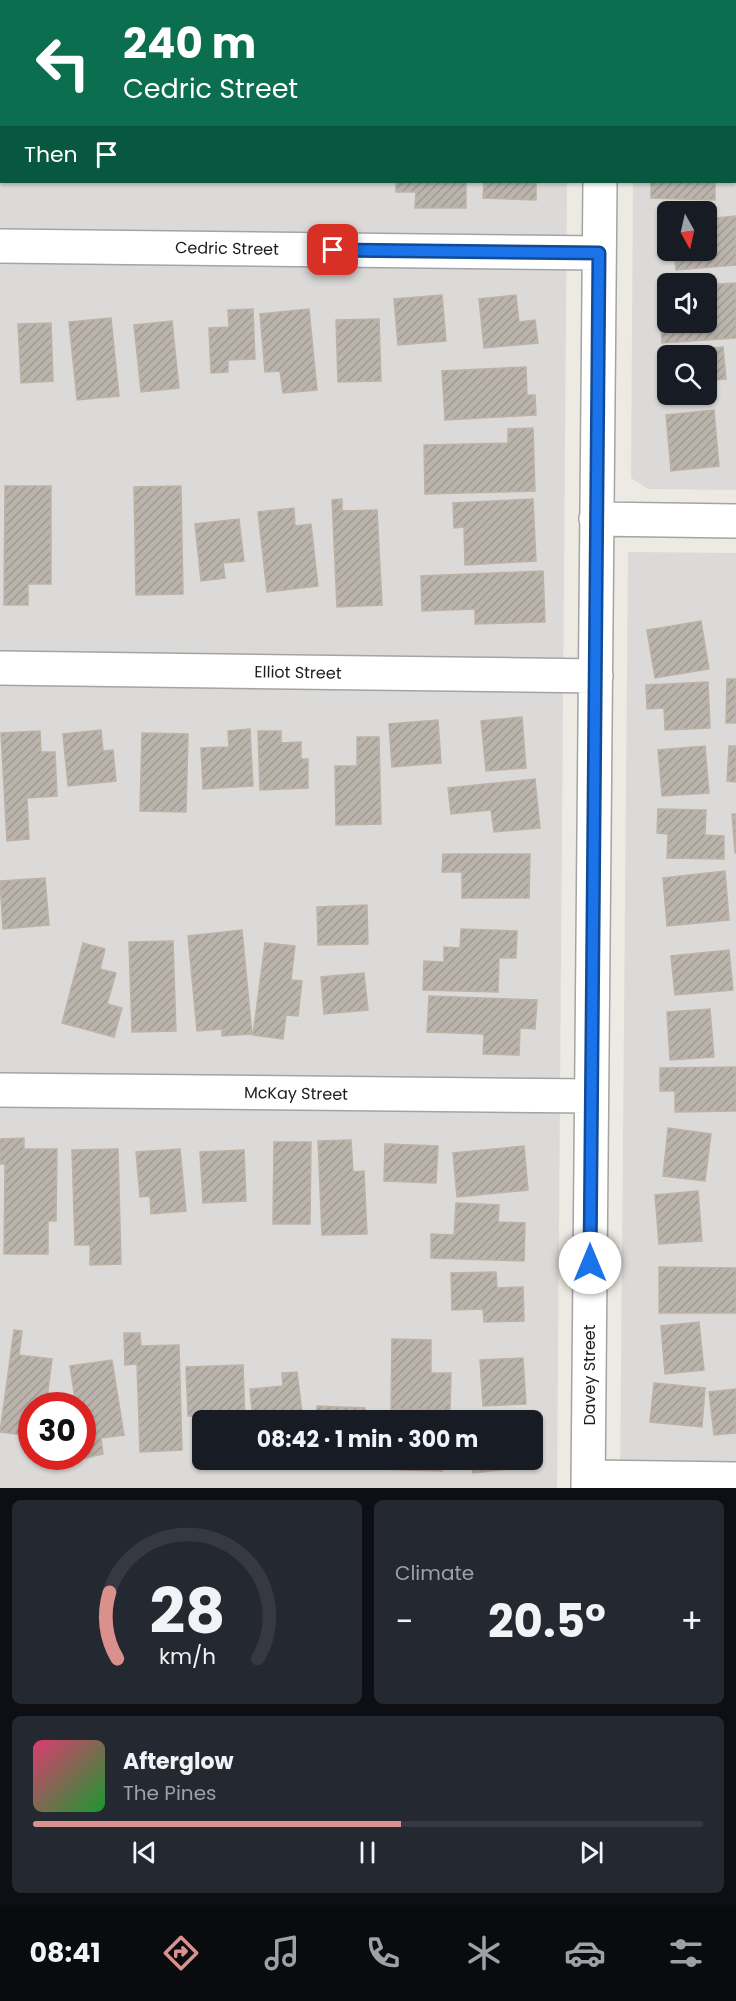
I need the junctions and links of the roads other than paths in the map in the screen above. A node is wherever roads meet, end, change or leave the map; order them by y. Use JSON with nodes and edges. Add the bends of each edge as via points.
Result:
{"nodes":[{"id":1,"x":600,"y":183,"type":"edge"},
{"id":2,"x":0,"y":246,"type":"edge"},
{"id":3,"x":599,"y":253,"type":"junction"},
{"id":4,"x":596,"y":519,"type":"junction"},
{"id":5,"x":736,"y":521,"type":"edge"},
{"id":6,"x":0,"y":668,"type":"edge"},
{"id":7,"x":596,"y":676,"type":"junction"},
{"id":8,"x":0,"y":1090,"type":"edge"},
{"id":9,"x":591,"y":1096,"type":"junction"},
{"id":10,"x":736,"y":1479,"type":"edge"},
{"id":11,"x":589,"y":1483,"type":"edge"}],
"edges":[{"from":1,"to":3,"type":"street","name":"Davey Street"},
{"from":2,"to":3,"type":"street","name":"Cedric Street"},
{"from":3,"to":4,"type":"street","name":"Davey Street"},
{"from":4,"to":5,"type":"street"},
{"from":4,"to":7,"type":"street","name":"Davey Street"},
{"from":6,"to":7,"type":"street","name":"Elliot Street"},
{"from":7,"to":9,"type":"street","name":"Davey Street"},
{"from":8,"to":9,"type":"street","name":"McKay Street"},
{"from":9,"to":11,"type":"street","name":"Davey Street"},
{"from":10,"to":11,"type":"street"}]}
